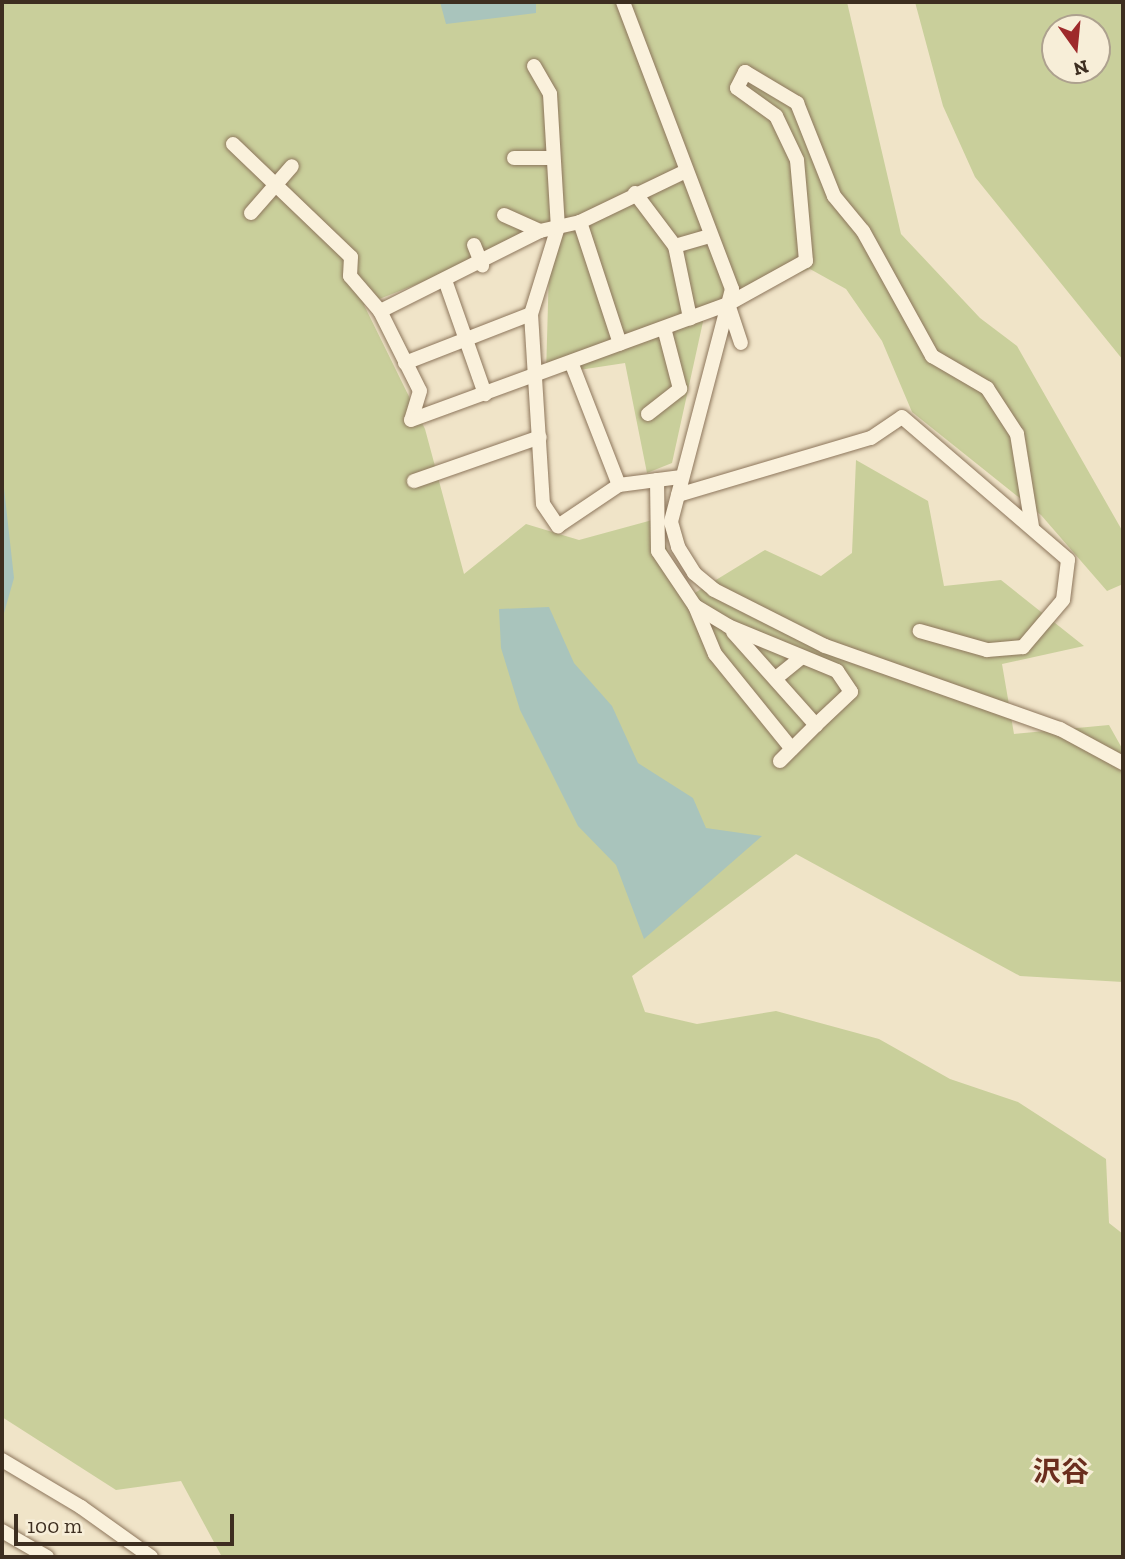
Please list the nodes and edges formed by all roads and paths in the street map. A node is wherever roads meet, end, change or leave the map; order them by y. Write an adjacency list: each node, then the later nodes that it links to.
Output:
1 (623, 2): 7 (street)
2 (534, 66): 5 (street)
3 (233, 144): 8 (street)
4 (514, 158): 5 (street)
5 (552, 158): 13 (street)
6 (292, 166): 8 (street)
7 (687, 171): 9 (street); 15 (street)
8 (276, 183): 10 (street); 21 (street)
9 (635, 193): 12 (street); 17 (street)
10 (251, 213)
11 (503, 215): 14 (street)
12 (580, 222): 13 (street); 27 (street)
13 (558, 227): 14 (street); 22 (street)
14 (540, 232): 18 (street)
15 (710, 236): 17 (street); 20 (street)
16 (474, 245): 18 (street)
17 (675, 246): 23 (street)
18 (482, 265): 19 (street)
19 (446, 283): 21 (street); 25 (street)
20 (728, 304): 23 (street); 26 (street); 34 (street); 39 (street)
21 (380, 311): 29 (street)
22 (531, 314): 25 (street); 30 (street)
23 (690, 318): 24 (street)
24 (664, 328): 27 (street); 32 (street)
25 (466, 340): 29 (street); 31 (street)
26 (741, 343)
27 (620, 344): 28 (street)
28 (571, 362): 30 (street); 37 (street)
29 (405, 363): 31 (street)
30 (537, 375): 31 (street); 33 (street)
31 (485, 394)
32 (648, 414)
33 (540, 437): 36 (street); 37 (street)
34 (681, 477): 35 (street); 38 (street)
35 (657, 480): 37 (street); 40 (street)
36 (414, 481)
37 (619, 485)
38 (678, 495): 39 (street); 48 (street)
39 (1032, 527): 42 (street)
40 (695, 606): 41 (street); 46 (street)
41 (728, 626): 43 (street); 44 (street)
42 (920, 631)
43 (801, 658): 44 (street); 45 (street)
44 (776, 678): 45 (street)
45 (816, 725): 46 (street)
46 (792, 749): 47 (street)
47 (780, 761)
48 (1123, 763)
49 (2, 1460): 53 (street)
50 (2, 1531): 51 (street)
51 (28, 1553): 52 (street)
52 (47, 1557)
53 (151, 1557)

